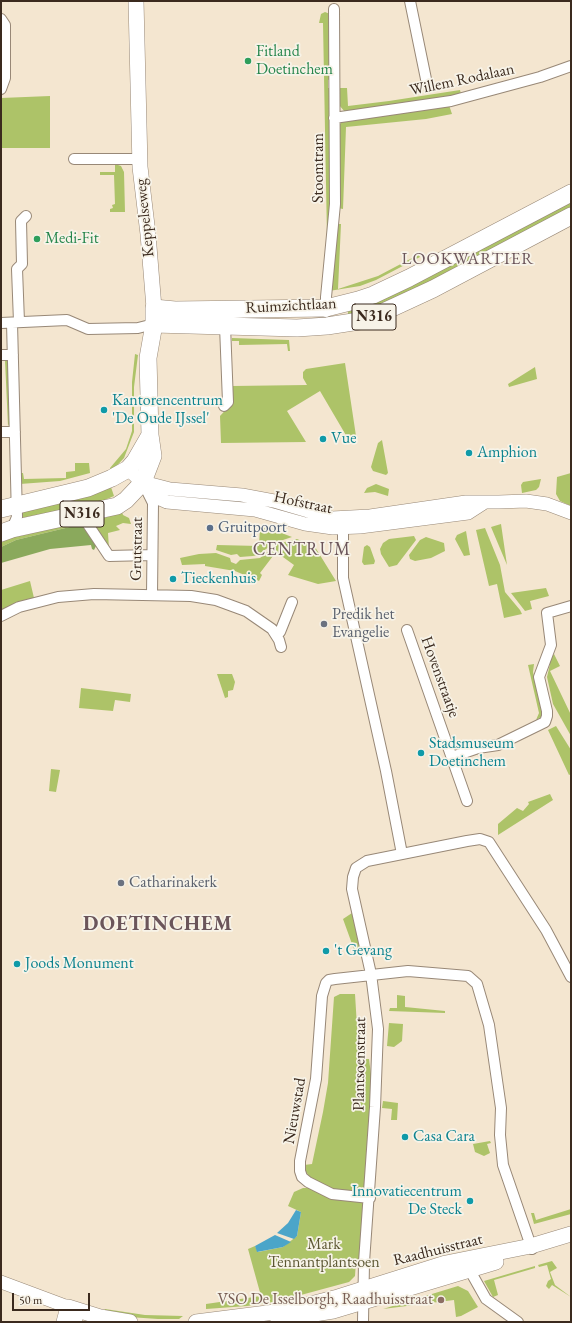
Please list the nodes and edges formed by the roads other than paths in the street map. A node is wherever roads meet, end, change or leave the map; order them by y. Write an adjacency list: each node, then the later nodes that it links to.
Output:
1 (136, 1): 10 (main road, Keppelseweg)
2 (410, 1): 6 (street)
3 (334, 9): 8 (street, Stoomtram)
4 (1, 19): 7 (street)
5 (571, 66): 8 (street, Willem Rodalaan)
6 (426, 79)
7 (1, 89)
8 (334, 118): 14 (street, Stoomtram)
9 (74, 159): 10 (street)
10 (140, 159): 15 (main road, Keppelseweg)
11 (571, 193): 14 (main road, Ruimzichtlaan / N316)
12 (26, 216): 17 (street)
13 (571, 216): 19 (main road, Ruimzichtlaan / N316)
14 (326, 308): 15 (main road, Ruimzichtlaan / N316); 19 (street, Stoomtram)
15 (154, 316): 17 (street); 18 (main road, Ruimzichtlaan / N316); 25 (main road, Keppelseweg / N316)
16 (1, 323): 17 (street)
17 (15, 323): 21 (street)
18 (225, 326): 19 (main road, Ruimzichtlaan / N316); 22 (street)
19 (327, 326)
20 (1, 355): 21 (street)
21 (13, 355): 24 (street)
22 (224, 406)
23 (1, 432): 24 (street)
24 (15, 432): 29 (street)
25 (150, 435): 26 (main road, N316); 27 (main road, Keppelseweg / N316)
26 (128, 469): 27 (street, Hofstraat); 29 (main road, N316)
27 (143, 482): 28 (street, Hofstraat); 31 (main road, N316); 32 (street, Hofstraat)
28 (155, 500): 32 (street, Hofstraat); 34 (street, Grutstraat)
29 (9, 507): 33 (street)
30 (571, 513): 32 (street, Hofstraat)
31 (81, 514): 33 (main road, N316); 34 (street)
32 (343, 523): 44 (street)
33 (7, 531)
34 (151, 555): 35 (street, Grutstraat)
35 (152, 595): 38 (street); 40 (street)
36 (292, 602): 40 (street)
37 (571, 606): 42 (street)
38 (1, 616)
39 (407, 630): 42 (street, Hovenstraatje)
40 (276, 634): 41 (street)
41 (281, 647)
42 (452, 757): 43 (street, Hovenstraatje)
43 (468, 801)
44 (402, 854): 45 (street, Plantsoenstraat); 46 (street, Plantsoenstraat)
45 (371, 974): 47 (street, Plantsoenstraat); 47 (street, Nieuwstad); 50 (street)
46 (571, 977)
47 (370, 1198): 53 (street, Plantsoenstraat)
48 (571, 1234): 50 (main road, Raadhuisstraat)
49 (571, 1238): 50 (main road, Raadhuisstraat)
50 (531, 1248): 51 (main road, Raadhuisstraat)
51 (471, 1268): 53 (main road, Raadhuisstraat); 59 (street)
52 (1, 1282): 54 (street)
53 (364, 1291): 56 (main road, Raadhuisstraat); 57 (main road, Raadhuisstraat); 58 (street, Plantsoenstraat)
54 (70, 1315): 55 (main road)
55 (130, 1322)
56 (196, 1322)
57 (267, 1322)
58 (363, 1322)
59 (518, 1322)

